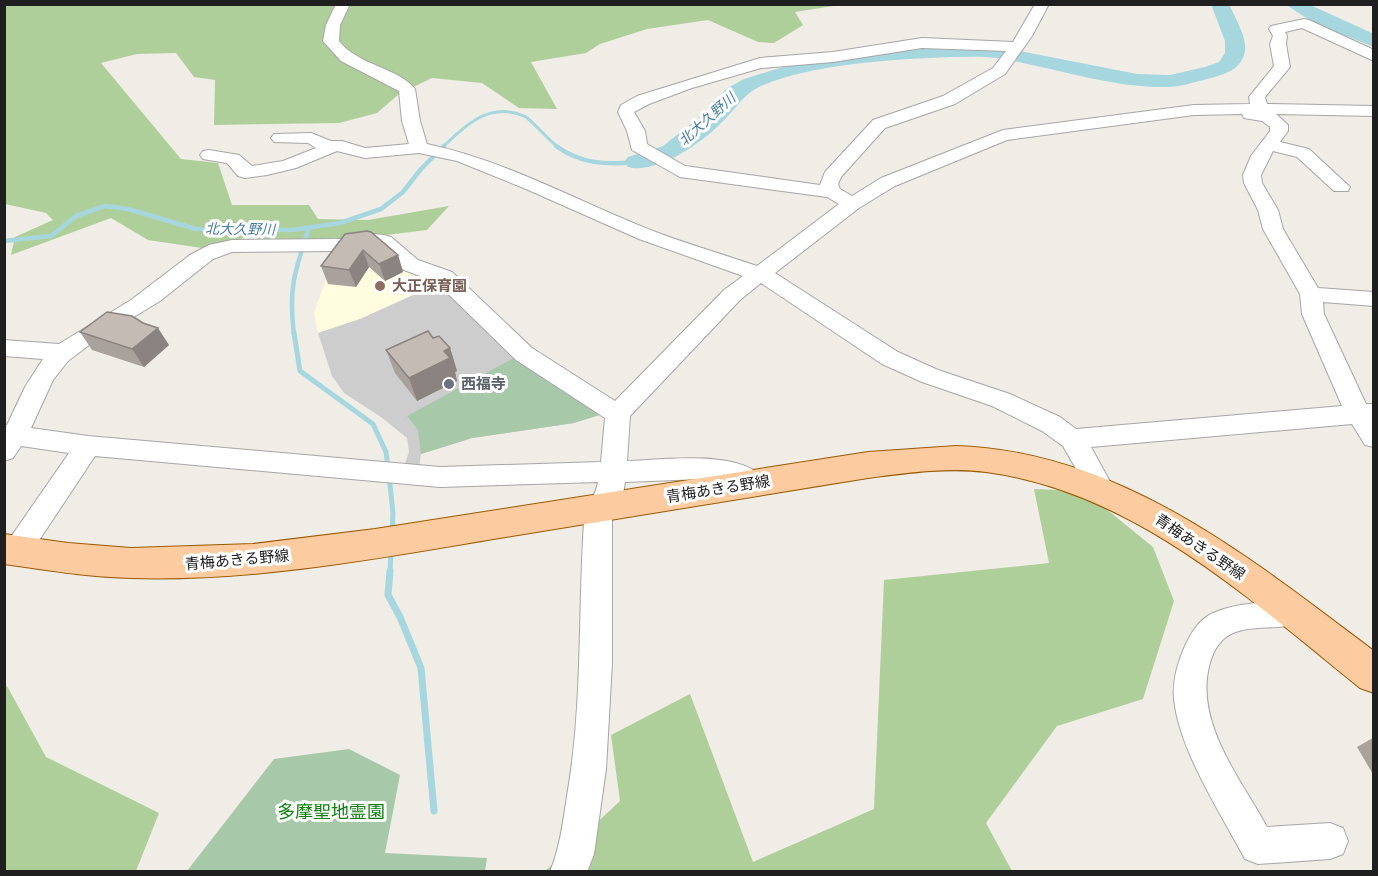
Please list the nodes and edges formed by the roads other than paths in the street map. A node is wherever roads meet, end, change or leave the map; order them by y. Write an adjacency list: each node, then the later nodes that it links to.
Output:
1 (343, 4): 11 (street)
2 (1042, 4): 3 (street)
3 (1012, 53): 14 (street); 14 (street)
4 (1374, 56): 6 (street)
5 (1227, 109): 6 (street); 9 (street); 15 (street)
6 (1260, 109): 7 (street)
7 (1374, 111)
8 (280, 138): 10 (street)
9 (1268, 145): 13 (street); 17 (street)
10 (330, 148): 11 (street); 12 (street)
11 (433, 151): 16 (street)
12 (209, 154)
13 (1341, 187)
14 (832, 192): 15 (street)
15 (852, 204): 16 (street)
16 (757, 273): 22 (street); 24 (street)
17 (1311, 294): 18 (street); 21 (street)
18 (1374, 299)
19 (4, 348): 20 (street)
20 (64, 352): 22 (street); 25 (street)
21 (1366, 413): 23 (street); 24 (street)
22 (617, 414): 27 (street)
23 (1374, 438)
24 (1072, 439): 29 (street)
25 (8, 440): 26 (street)
26 (88, 446): 27 (street); 31 (street)
27 (613, 471): 28 (street); 30 (street)
28 (753, 483): 29 (main road, 青梅あきる野線); 30 (main road, 青梅あきる野線)
29 (1101, 489): 32 (main road, 青梅あきる野線)
30 (604, 507): 31 (main road, 青梅あきる野線); 35 (street)
31 (10, 550)
32 (1292, 613): 33 (main road, 青梅あきる野線); 34 (street)
33 (1374, 675)
34 (1330, 841)
35 (568, 872)

